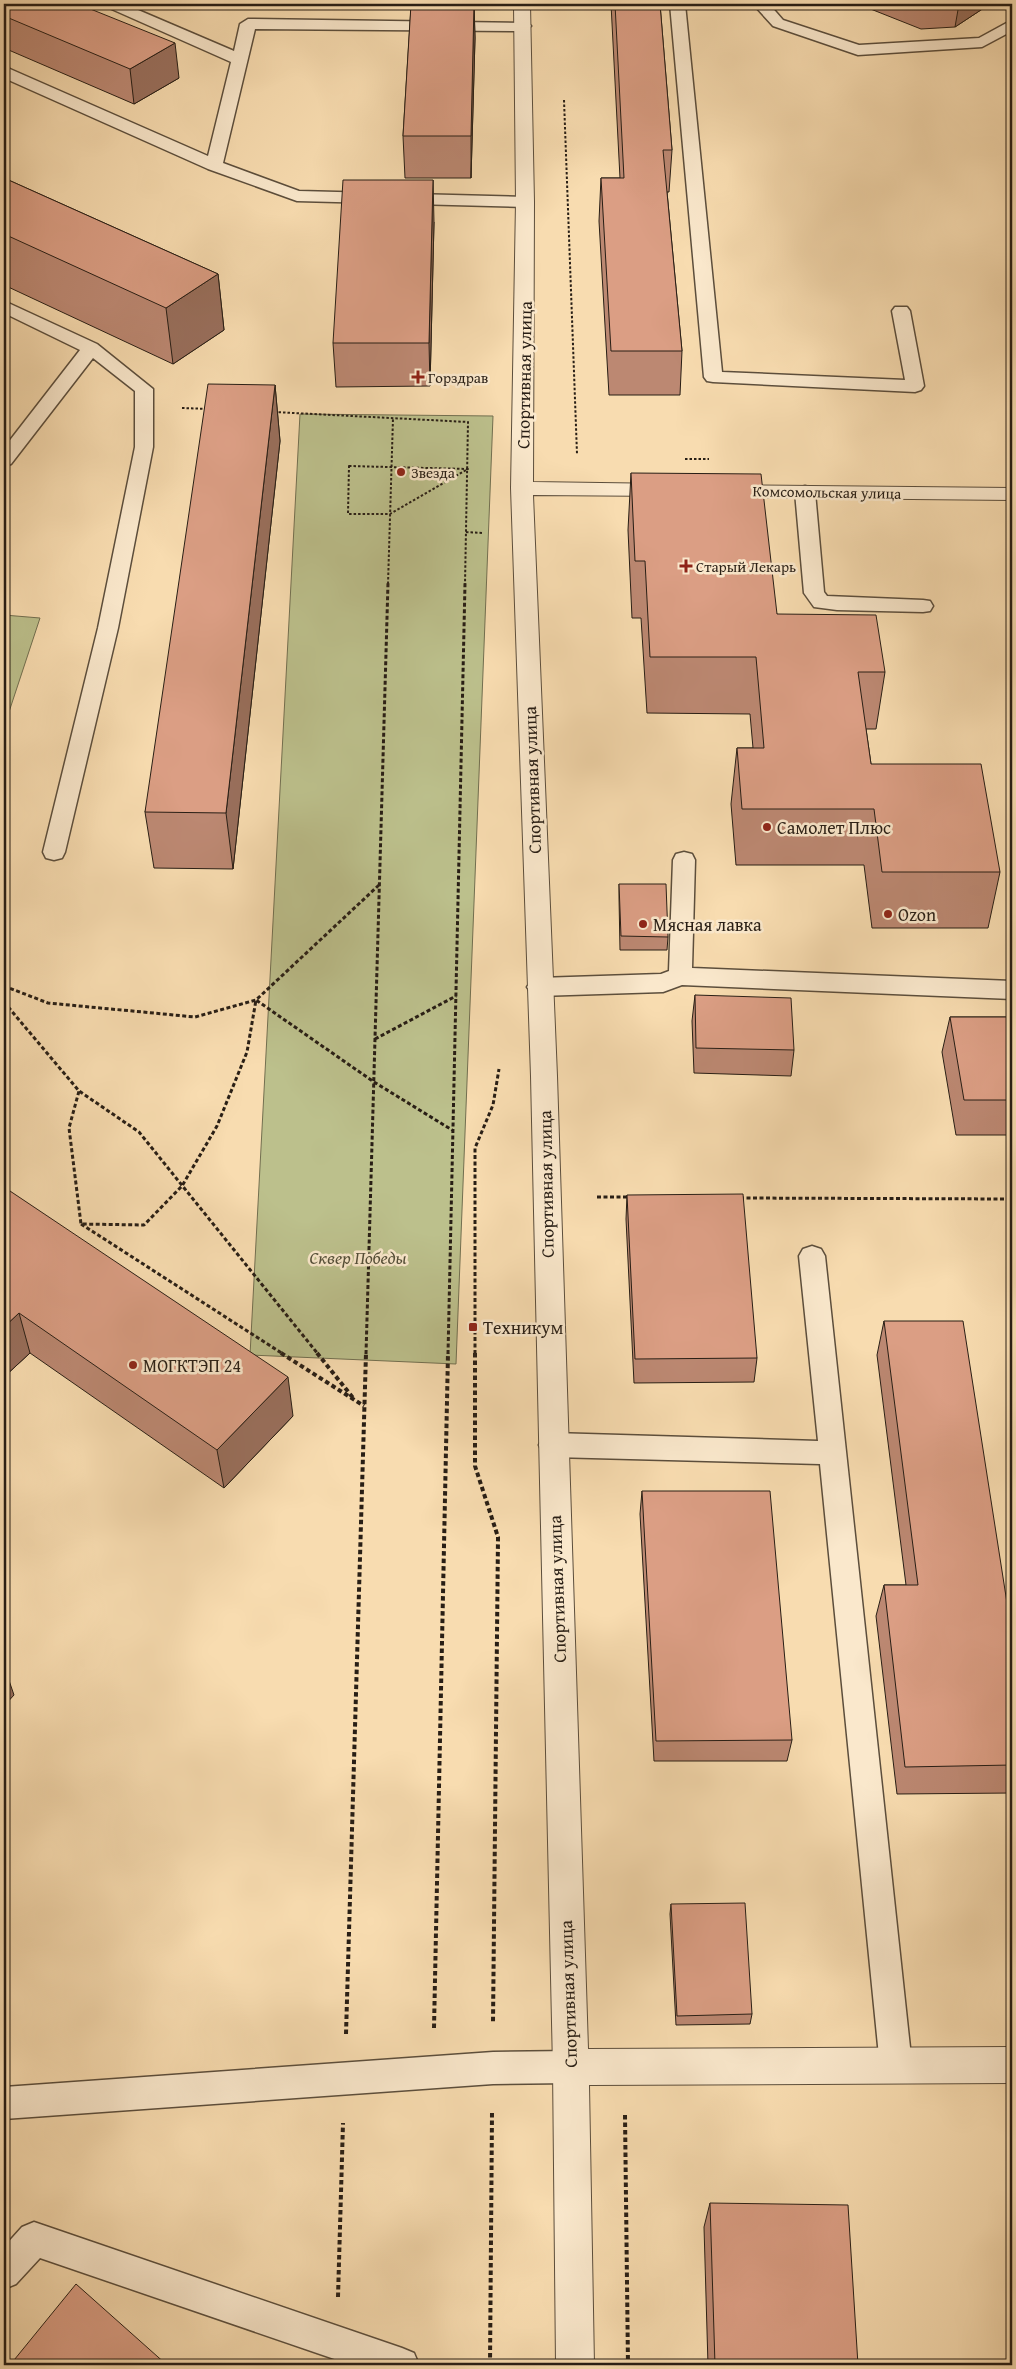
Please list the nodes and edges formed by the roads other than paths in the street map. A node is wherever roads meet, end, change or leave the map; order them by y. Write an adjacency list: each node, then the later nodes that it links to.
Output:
1 (112, 4): 6 (lane)
2 (677, 4): 11 (lane)
3 (760, 4): 5 (lane)
4 (522, 15): 6 (lane); 9 (street, Спортивная улица)
5 (1012, 26)
6 (238, 59): 8 (lane)
7 (4, 72): 8 (lane)
8 (214, 165): 9 (lane)
9 (525, 202): 14 (street, Спортивная улица)
10 (4, 306): 12 (lane)
11 (901, 311)
12 (91, 348): 13 (lane); 18 (lane)
13 (4, 460)
14 (522, 488): 15 (street, Комсомольская улица); 21 (street, Спортивная улица)
15 (804, 492): 16 (street, Комсомольская улица); 17 (lane)
16 (1012, 494)
17 (923, 606)
18 (54, 852)
19 (684, 860): 20 (lane)
20 (680, 976): 21 (lane); 22 (lane)
21 (540, 987): 24 (street, Спортивная улица)
22 (1012, 990)
23 (812, 1256): 25 (lane)
24 (553, 1445): 25 (lane); 28 (street, Спортивная улица)
25 (832, 1452): 27 (lane)
26 (1012, 2065): 27 (street)
27 (896, 2066): 28 (street)
28 (570, 2067): 29 (lane); 32 (street, Спортивная улица)
29 (4, 2103)
30 (4, 2272): 31 (lane)
31 (402, 2365)
32 (575, 2365)

